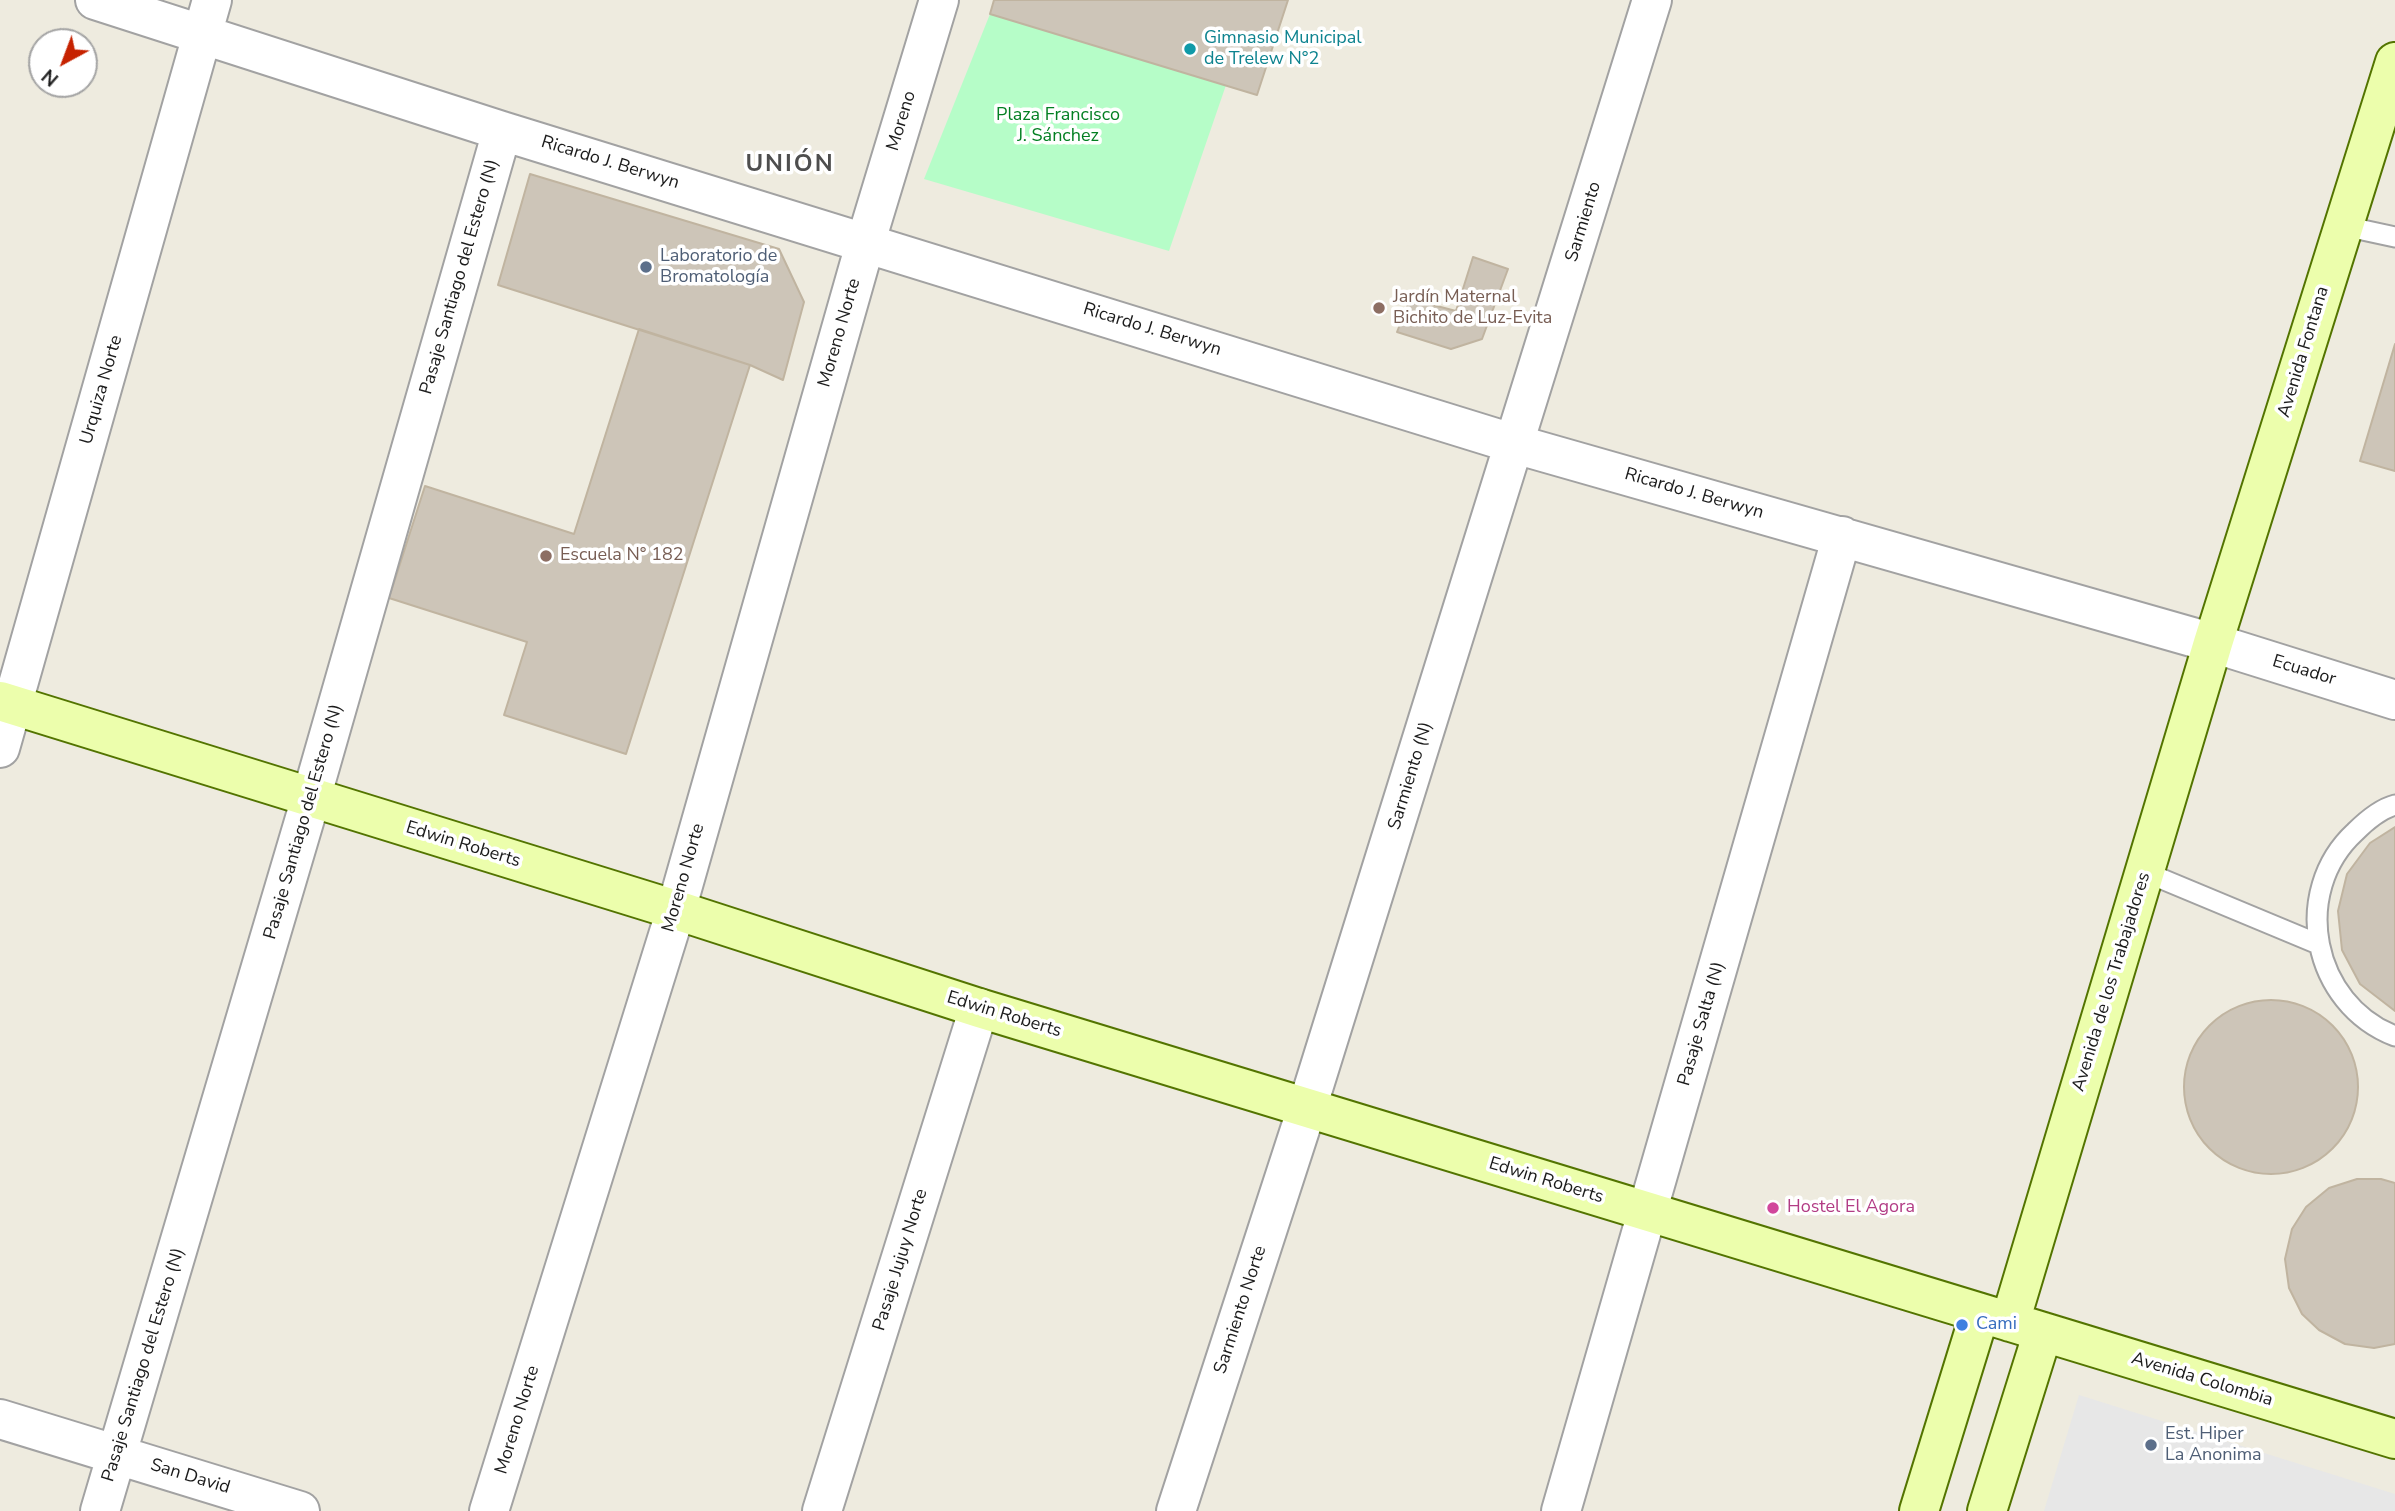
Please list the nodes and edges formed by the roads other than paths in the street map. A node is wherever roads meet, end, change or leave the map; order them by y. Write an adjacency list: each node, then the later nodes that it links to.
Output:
1 (95, 0): 4 (street, Ricardo J. Berwyn)
2 (939, 0): 9 (street, Moreno)
3 (1652, 0): 10 (street, Sarmiento)
4 (207, 16): 6 (street, Ricardo J. Berwyn); 14 (street, Urquiza Norte)
5 (2395, 62): 7 (street, Avenida Fontana)
6 (502, 131): 9 (street, Ricardo J. Berwyn); 16 (street, Pasaje Santiago del Estero (N))
7 (2344, 226): 8 (lane); 12 (street, Avenida Fontana)
8 (2395, 237)
9 (866, 241): 10 (street, Ricardo J. Berwyn); 19 (street, Moreno Norte)
10 (1516, 444): 11 (street, Ricardo J. Berwyn); 23 (street, Sarmiento (N))
11 (1842, 536): 12 (street, Ricardo J. Berwyn); 24 (street, Pasaje Salta (N))
12 (2213, 643): 13 (street, Ecuador); 18 (street, Avenida de los Trabajadores)
13 (2395, 700)
14 (7, 703): 15 (street, Urquiza Norte); 16 (street, Edwin Roberts)
15 (0, 748)
16 (311, 798): 19 (street, Edwin Roberts); 28 (street, Pasaje Santiago del Estero (N))
17 (2395, 805): 20 (lane)
18 (2145, 872): 20 (lane); 25 (street, Avenida de los Trabajadores)
19 (676, 910): 21 (street, Edwin Roberts); 31 (street, Moreno Norte)
20 (2318, 944): 22 (lane)
21 (979, 1008): 23 (street, Edwin Roberts); 32 (street, Pasaje Jujuy Norte)
22 (2395, 1036)
23 (1307, 1108): 24 (street, Edwin Roberts); 33 (street, Sarmiento Norte)
24 (1648, 1212): 25 (street, Edwin Roberts); 34 (street, Pasaje Salta (N))
25 (2011, 1322): 27 (street, Avenida Colombia); 35 (street, Avenida de los Trabajadores); 36 (street, Avenida de los Trabajadores)
26 (0, 1419): 28 (street, San David)
27 (2395, 1438)
28 (118, 1454): 29 (street, Pasaje Santiago del Estero (N)); 30 (street, San David)
29 (100, 1511)
30 (300, 1511)
31 (489, 1511)
32 (822, 1511)
33 (1176, 1511)
34 (1561, 1511)
35 (1919, 1511)
36 (1987, 1511)

